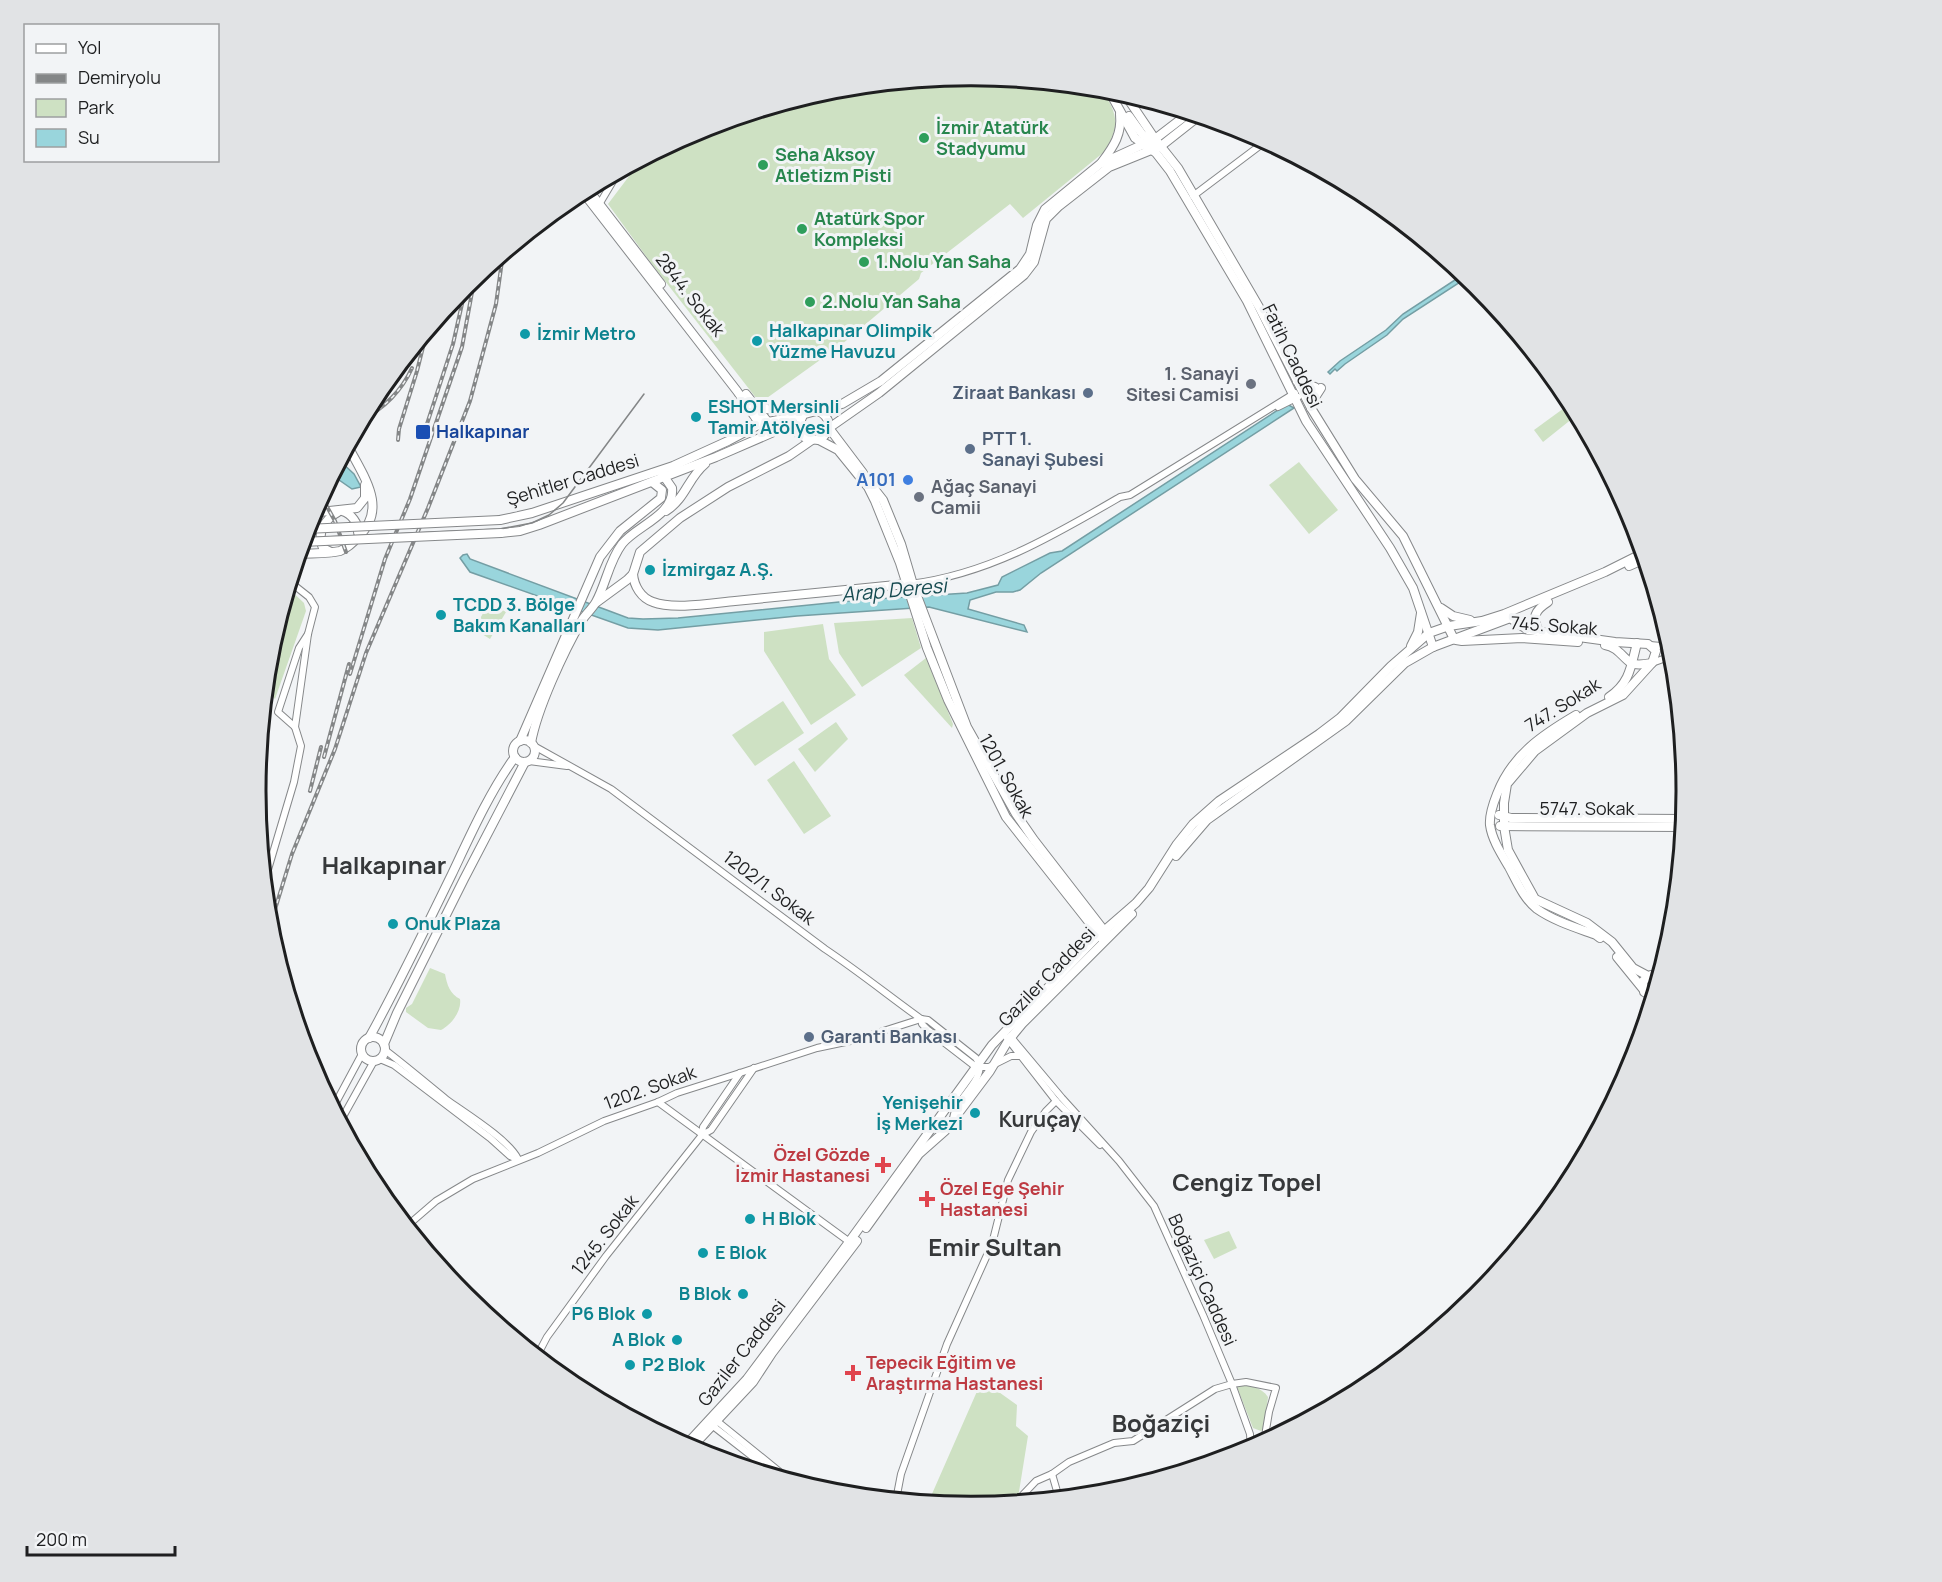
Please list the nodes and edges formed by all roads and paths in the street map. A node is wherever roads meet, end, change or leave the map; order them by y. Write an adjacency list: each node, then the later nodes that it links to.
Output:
1 (1114, 100): 8 (main road)
2 (1117, 101): 6 (main road)
3 (1130, 104): 6 (main road)
4 (1183, 118): 6 (main road)
5 (1191, 121): 6 (main road)
6 (1152, 144): 8 (main road, Şehitler Caddesi); 11 (main road); 16 (main road, Fatih Caddesi); 22 (main road)
7 (1258, 147): 11 (street)
8 (1100, 164): 19 (main road, Şehitler Caddesi)
9 (611, 184): 13 (street)
10 (594, 195): 13 (main road, 2844. Sokak)
11 (1193, 196): 14 (main road)
12 (588, 199): 17 (main road, 2844. Sokak)
13 (600, 202): 17 (main road, 2844. Sokak)
14 (1297, 381): 15 (main road); 18 (main road)
15 (1302, 393): 16 (street); 18 (main road)
16 (1293, 396): 48 (street); 54 (main road, Fatih Caddesi)
17 (751, 405): 20 (main road); 21 (main road, 2844. Sokak); 24 (main road)
18 (1311, 408): 53 (main road)
19 (818, 411): 20 (main road, Şehitler Caddesi); 22 (main road)
20 (803, 415): 21 (main road, Şehitler Caddesi); 25 (main road)
21 (765, 422): 23 (main road); 24 (main road, Şehitler Caddesi)
22 (829, 428): 26 (main road); 48 (main road)
23 (776, 431): 25 (main road); 28 (main road, Şehitler Caddesi)
24 (742, 434): 30 (main road, Şehitler Caddesi)
25 (803, 436): 26 (main road)
26 (816, 440): 43 (main road); 48 (main road)
27 (352, 454): 31 (main road)
28 (716, 457): 29 (main road, Şehitler Caddesi); 34 (main road)
29 (666, 477): 30 (main road); 34 (main road)
30 (651, 478): 35 (main road, Şehitler Caddesi, bridge); 37 (main road, Şehitler Caddesi, bridge); 38 (main road)
31 (364, 479): 32 (main road); 36 (main road)
32 (340, 512): 33 (main road); 36 (main road); 40 (main road)
33 (323, 513)
34 (655, 517): 39 (main road)
35 (316, 529)
36 (354, 541): 40 (main road)
37 (311, 542)
38 (610, 543): 39 (main road); 55 (main road)
39 (622, 543): 43 (main road); 50 (main road)
40 (332, 552): 41 (main road)
41 (307, 553)
42 (1636, 556): 56 (main road)
43 (638, 559): 45 (main road)
44 (1638, 562): 51 (main road)
45 (633, 574): 48 (main road); 50 (main road)
46 (297, 584): 49 (street)
47 (296, 586): 49 (street)
48 (910, 586): 52 (main road)
49 (299, 588): 61 (street)
50 (596, 602): 55 (main road)
51 (1548, 602): 56 (main road); 59 (main road)
52 (918, 606): 79 (main road, 1201. Sokak); 84 (main road, 1201. Sokak)
53 (1438, 606): 57 (main road); 58 (main road)
54 (1420, 607): 60 (main road, Fatih Caddesi); 67 (main road)
55 (579, 616): 72 (main road); 73 (main road)
56 (1507, 616): 57 (main road); 59 (main road, 745. Sokak); 62 (main road, Gaziler Caddesi)
57 (1482, 621): 58 (main road)
58 (1449, 626): 60 (main road); 62 (main road)
59 (1539, 632): 63 (main road, 745. Sokak)
60 (1429, 633): 66 (main road, Fatih Caddesi); 67 (main road, Gaziler Caddesi)
61 (308, 634): 71 (street); 71 (street)
62 (1454, 639): 66 (main road, Gaziler Caddesi); 69 (main road, 745. Sokak)
63 (1637, 643): 64 (main road, 745. Sokak); 69 (main road, 747. Sokak)
64 (1650, 645): 65 (street); 70 (main road)
65 (1661, 646)
66 (1433, 647): 86 (main road, Gaziler Caddesi)
67 (1408, 652): 86 (main road, Gaziler Caddesi)
68 (1664, 659): 70 (street)
69 (1632, 663): 70 (main road); 77 (main road, 747. Sokak)
70 (1652, 663): 78 (main road, 747. Sokak)
71 (295, 727): 85 (street)
72 (520, 741): 73 (main road); 74 (main road)
73 (532, 744): 75 (main road); 76 (street, 1202/1. Sokak)
74 (515, 757): 75 (main road); 93 (main road)
75 (527, 761): 76 (street); 94 (main road)
76 (573, 768): 91 (street, 1202/1. Sokak)
77 (1490, 814): 78 (main road, 5747. Sokak); 81 (main road, 747. Sokak)
78 (1504, 816): 80 (main road, 5747. Sokak); 82 (main road, 747. Sokak)
79 (1006, 817): 84 (main road); 86 (main road, 1201. Sokak)
80 (1675, 819)
81 (1490, 826): 82 (main road, 5747. Sokak); 90 (main road)
82 (1504, 826): 83 (main road, 5747. Sokak); 87 (main road, 747. Sokak)
83 (1675, 827)
84 (1034, 840): 86 (main road, 1201. Sokak)
85 (270, 863)
86 (1104, 936): 92 (main road, Gaziler Caddesi); 92 (main road, Gaziler Caddesi)
87 (1648, 976): 88 (main road); 89 (main road)
88 (1651, 976)
89 (1647, 991)
90 (1647, 992)
91 (921, 1019): 98 (street, 1202/1. Sokak); 100 (street, 1202. Sokak)
92 (1007, 1037): 96 (street); 98 (main road, Gaziler Caddesi); 99 (main road, Gaziler Caddesi); 112 (street, Boğaziçi Caddesi)
93 (369, 1038): 94 (main road); 95 (main road)
94 (385, 1047): 97 (main road); 105 (street)
95 (362, 1054): 97 (main road); 102 (street)
96 (1021, 1056): 99 (street); 103 (street)
97 (377, 1060): 105 (street); 106 (street)
98 (979, 1065): 99 (street); 108 (street); 114 (main road, Gaziler Caddesi)
99 (993, 1065): 108 (main road, Gaziler Caddesi)
100 (754, 1068): 101 (street, 1202. Sokak); 110 (street)
101 (740, 1072): 104 (street, 1202. Sokak); 110 (street)
102 (337, 1101)
103 (1056, 1101): 107 (street); 109 (street)
104 (658, 1102): 110 (street); 111 (street, 1202. Sokak)
105 (449, 1104): 111 (street)
106 (344, 1115)
107 (1040, 1119): 109 (street); 126 (street)
108 (952, 1121): 114 (main road, Gaziler Caddesi)
109 (1075, 1122): 112 (street)
110 (702, 1135): 114 (street); 115 (street, 1245. Sokak)
111 (518, 1159): 113 (street, 1202. Sokak)
112 (1157, 1216): 116 (street, Boğaziçi Caddesi)
113 (412, 1222)
114 (849, 1245): 117 (main road, Gaziler Caddesi); 117 (main road, Gaziler Caddesi)
115 (540, 1350)
116 (1232, 1384): 118 (street); 120 (street, Boğaziçi Caddesi); 124 (street)
117 (712, 1423): 119 (main road, Gaziler Caddesi); 121 (main road, Gaziler Caddesi); 122 (street); 123 (street)
118 (1266, 1432)
119 (693, 1439)
120 (1250, 1439)
121 (697, 1441)
122 (764, 1465)
123 (773, 1467)
124 (1052, 1474): 125 (street); 127 (street)
125 (1057, 1491)
126 (898, 1492)
127 (1023, 1494)

